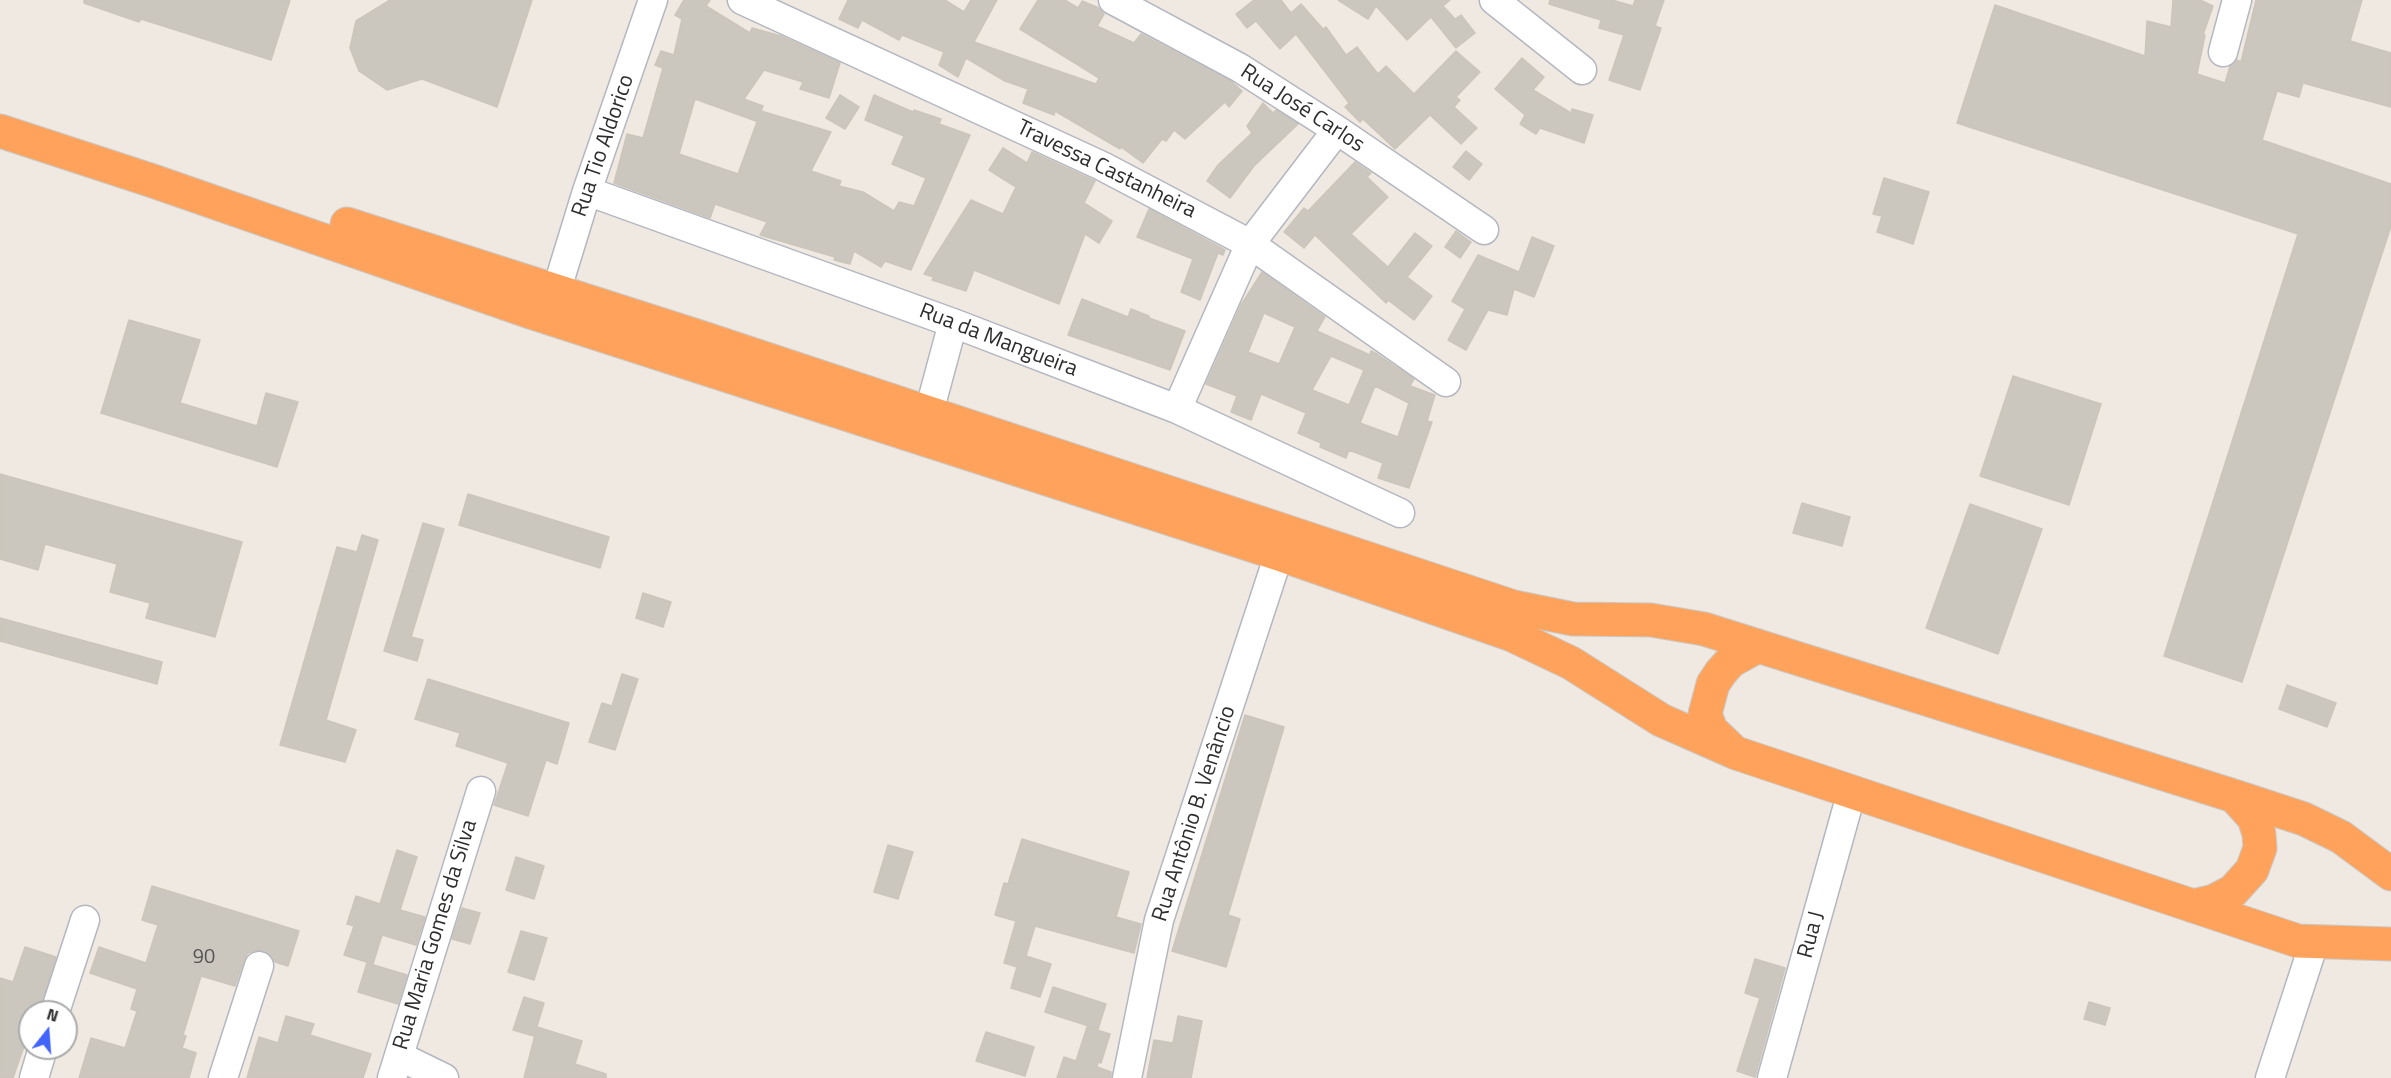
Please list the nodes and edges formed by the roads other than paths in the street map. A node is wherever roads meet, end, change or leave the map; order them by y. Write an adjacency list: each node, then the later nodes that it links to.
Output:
1 (653, 0): 11 (street, Rua Tio Aldorico)
2 (742, 0): 13 (street, Travessa Castanheira)
3 (1113, 0): 9 (street, Rua José Carlos)
4 (1494, 0): 7 (street)
5 (2236, 0): 6 (street)
6 (2223, 52)
7 (1582, 70)
8 (0, 111): 14 (highway)
9 (1337, 130): 12 (street, Rua José Carlos); 13 (street)
10 (0, 131): 20 (highway)
11 (587, 191): 14 (street, Rua Tio Aldorico); 15 (street, Rua da Mangueira)
12 (1484, 230)
13 (1250, 244): 16 (street, Travessa Castanheira); 17 (street)
14 (556, 292): 18 (highway)
15 (953, 323): 17 (street, Rua da Mangueira); 18 (street)
16 (1446, 382)
17 (1177, 410): 19 (street, Rua da Mangueira)
18 (929, 412): 21 (highway)
19 (1400, 513)
20 (1279, 554): 22 (highway); 38 (street, Rua Antônio B. Venâncio)
21 (1758, 646): 22 (highway); 25 (highway)
22 (1736, 753): 24 (highway)
23 (481, 791): 34 (street, Rua Maria Gomes da Silva)
24 (1852, 791): 27 (highway); 39 (street, Rua J)
25 (2234, 796): 26 (highway); 27 (highway)
26 (2391, 874)
27 (2193, 906): 29 (highway)
28 (85, 920): 32 (street)
29 (2314, 943): 30 (highway); 40 (street)
30 (2391, 944)
31 (259, 966): 36 (street)
32 (59, 1000)
33 (39, 1060): 35 (street)
34 (395, 1067): 37 (street)
35 (34, 1078)
36 (223, 1078)
37 (444, 1078)
38 (1126, 1078)
39 (1772, 1078)
40 (2270, 1078)

